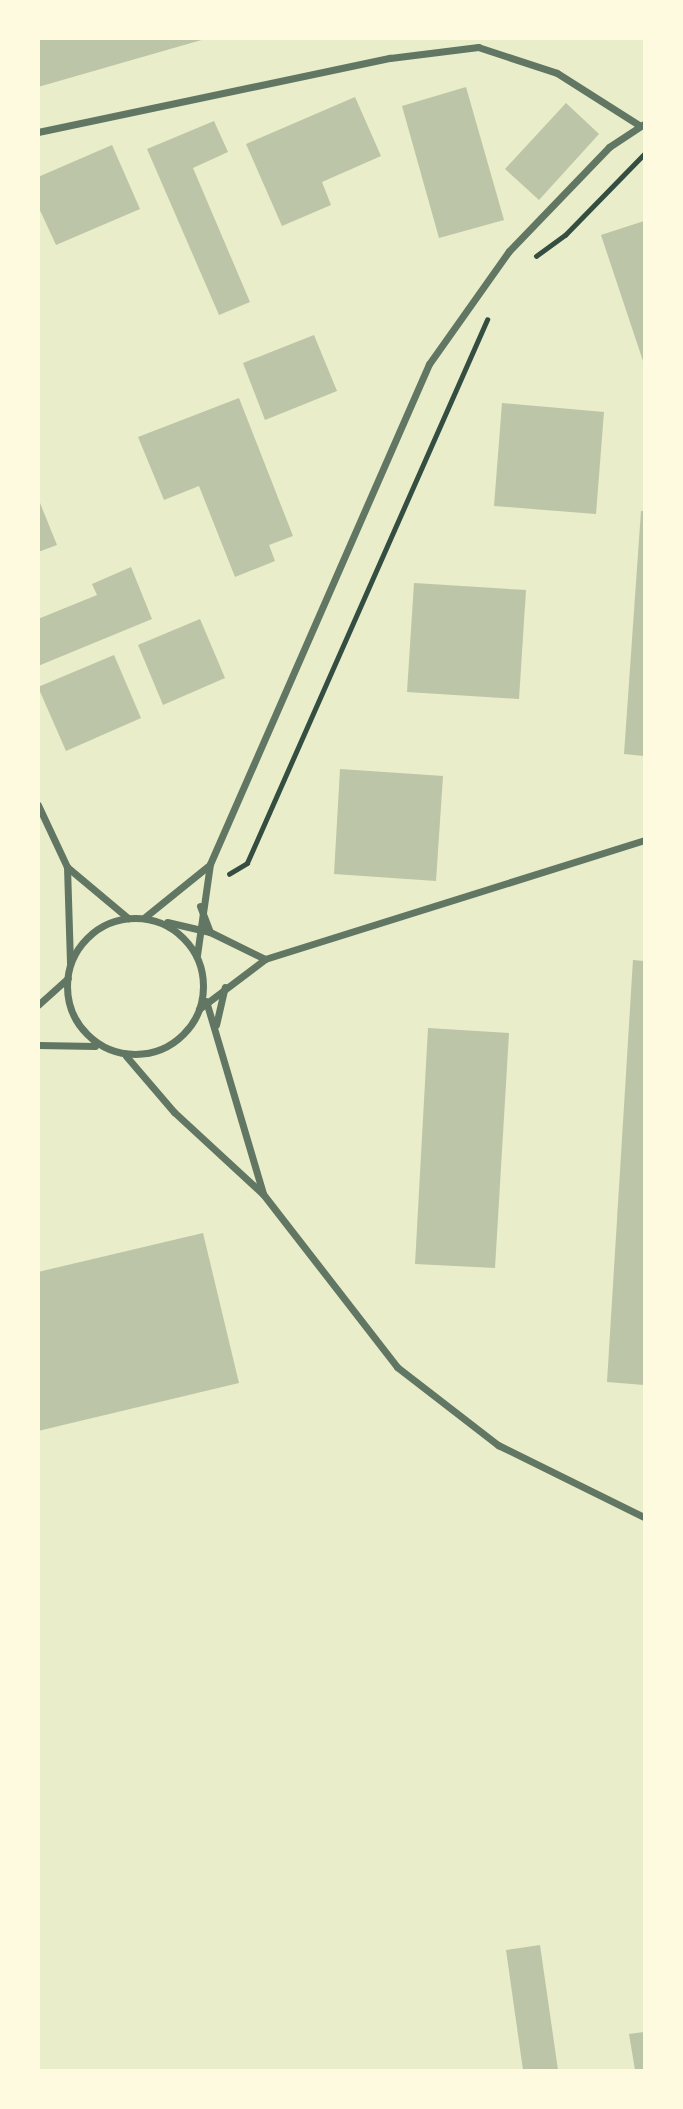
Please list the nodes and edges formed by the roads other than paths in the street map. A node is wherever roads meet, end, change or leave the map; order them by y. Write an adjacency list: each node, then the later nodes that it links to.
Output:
1 (642, 125): 2 (street); 5 (street)
2 (38, 132)
3 (38, 804): 6 (street)
4 (645, 840): 14 (street)
5 (210, 864): 7 (street); 8 (street)
6 (67, 867): 9 (street); 15 (street)
7 (200, 905): 11 (street); 12 (street)
8 (145, 917): 9 (street); 10 (street)
9 (128, 918): 15 (street)
10 (162, 922): 11 (street); 13 (street)
11 (197, 927): 12 (street); 13 (street)
12 (210, 932): 14 (street)
13 (197, 955): 18 (street)
14 (265, 959): 17 (street)
15 (70, 969): 16 (street)
16 (68, 978): 20 (street); 24 (street)
17 (225, 986): 19 (street); 22 (street)
18 (200, 987): 19 (street); 21 (street)
19 (206, 1002): 21 (street); 22 (street)
20 (38, 1005)
21 (199, 1009): 25 (street)
22 (216, 1025): 26 (street)
23 (38, 1045): 24 (street)
24 (95, 1046): 25 (street)
25 (126, 1056): 26 (street)
26 (263, 1194): 27 (street)
27 (645, 1517)

